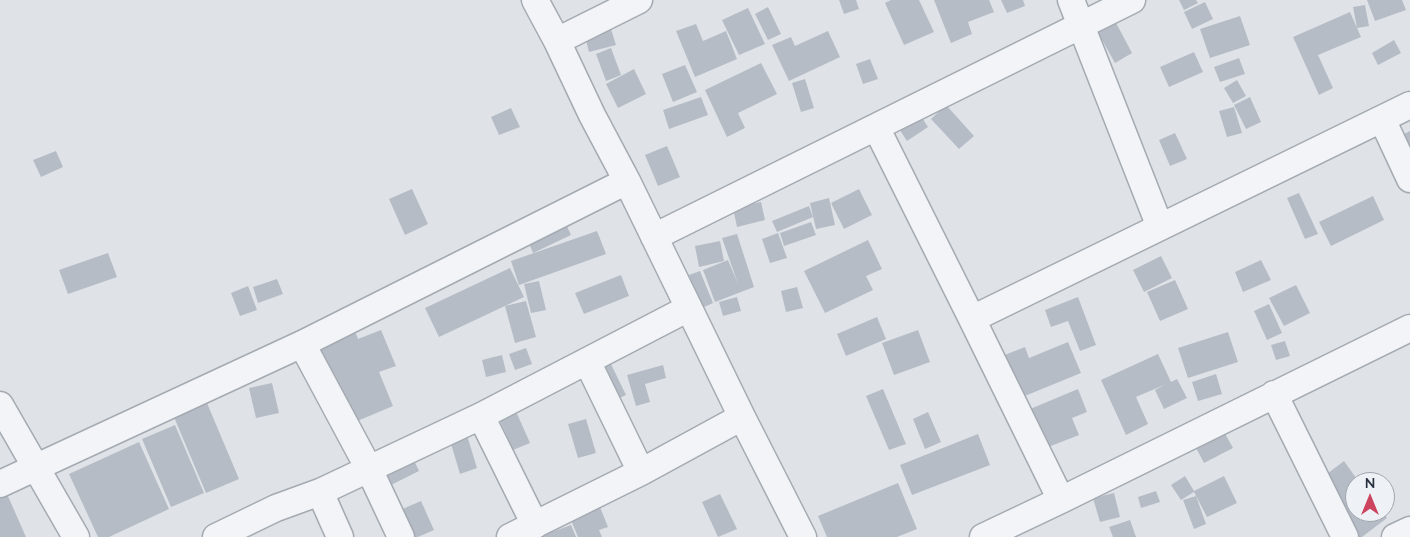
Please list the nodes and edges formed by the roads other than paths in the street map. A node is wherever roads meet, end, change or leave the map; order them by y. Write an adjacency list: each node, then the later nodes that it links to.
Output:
1 (535, 0): 6 (street)
2 (639, 0): 6 (street)
3 (1071, 0): 5 (street)
4 (1132, 0): 5 (street)
5 (1081, 26): 9 (street); 12 (street)
6 (557, 41): 11 (street)
7 (1410, 105): 8 (street)
8 (1382, 119): 10 (street); 12 (street)
9 (876, 127): 13 (street); 15 (street)
10 (1410, 179)
11 (627, 181): 13 (street); 17 (street)
12 (1160, 227): 15 (street)
13 (654, 236): 14 (street)
14 (689, 308): 18 (street); 22 (street)
15 (972, 319): 28 (street)
16 (1410, 328): 19 (street)
17 (302, 344): 23 (street); 24 (street)
18 (587, 360): 21 (street); 25 (street)
19 (1274, 394): 28 (street); 38 (street)
20 (0, 405): 23 (street)
21 (481, 416): 24 (street); 29 (street)
22 (742, 417): 25 (street); 31 (street)
23 (36, 468): 26 (street); 33 (street)
24 (369, 469): 27 (street); 36 (street)
25 (642, 472): 29 (street)
26 (0, 484)
27 (320, 492): 34 (street); 35 (street)
28 (1061, 500): 32 (street)
29 (535, 525): 37 (street)
30 (1410, 530): 39 (street)
31 (798, 535)
32 (987, 536)
33 (76, 537)
34 (216, 537)
35 (340, 537)
36 (401, 537)
37 (510, 537)
38 (1345, 537)
39 (1395, 537)

